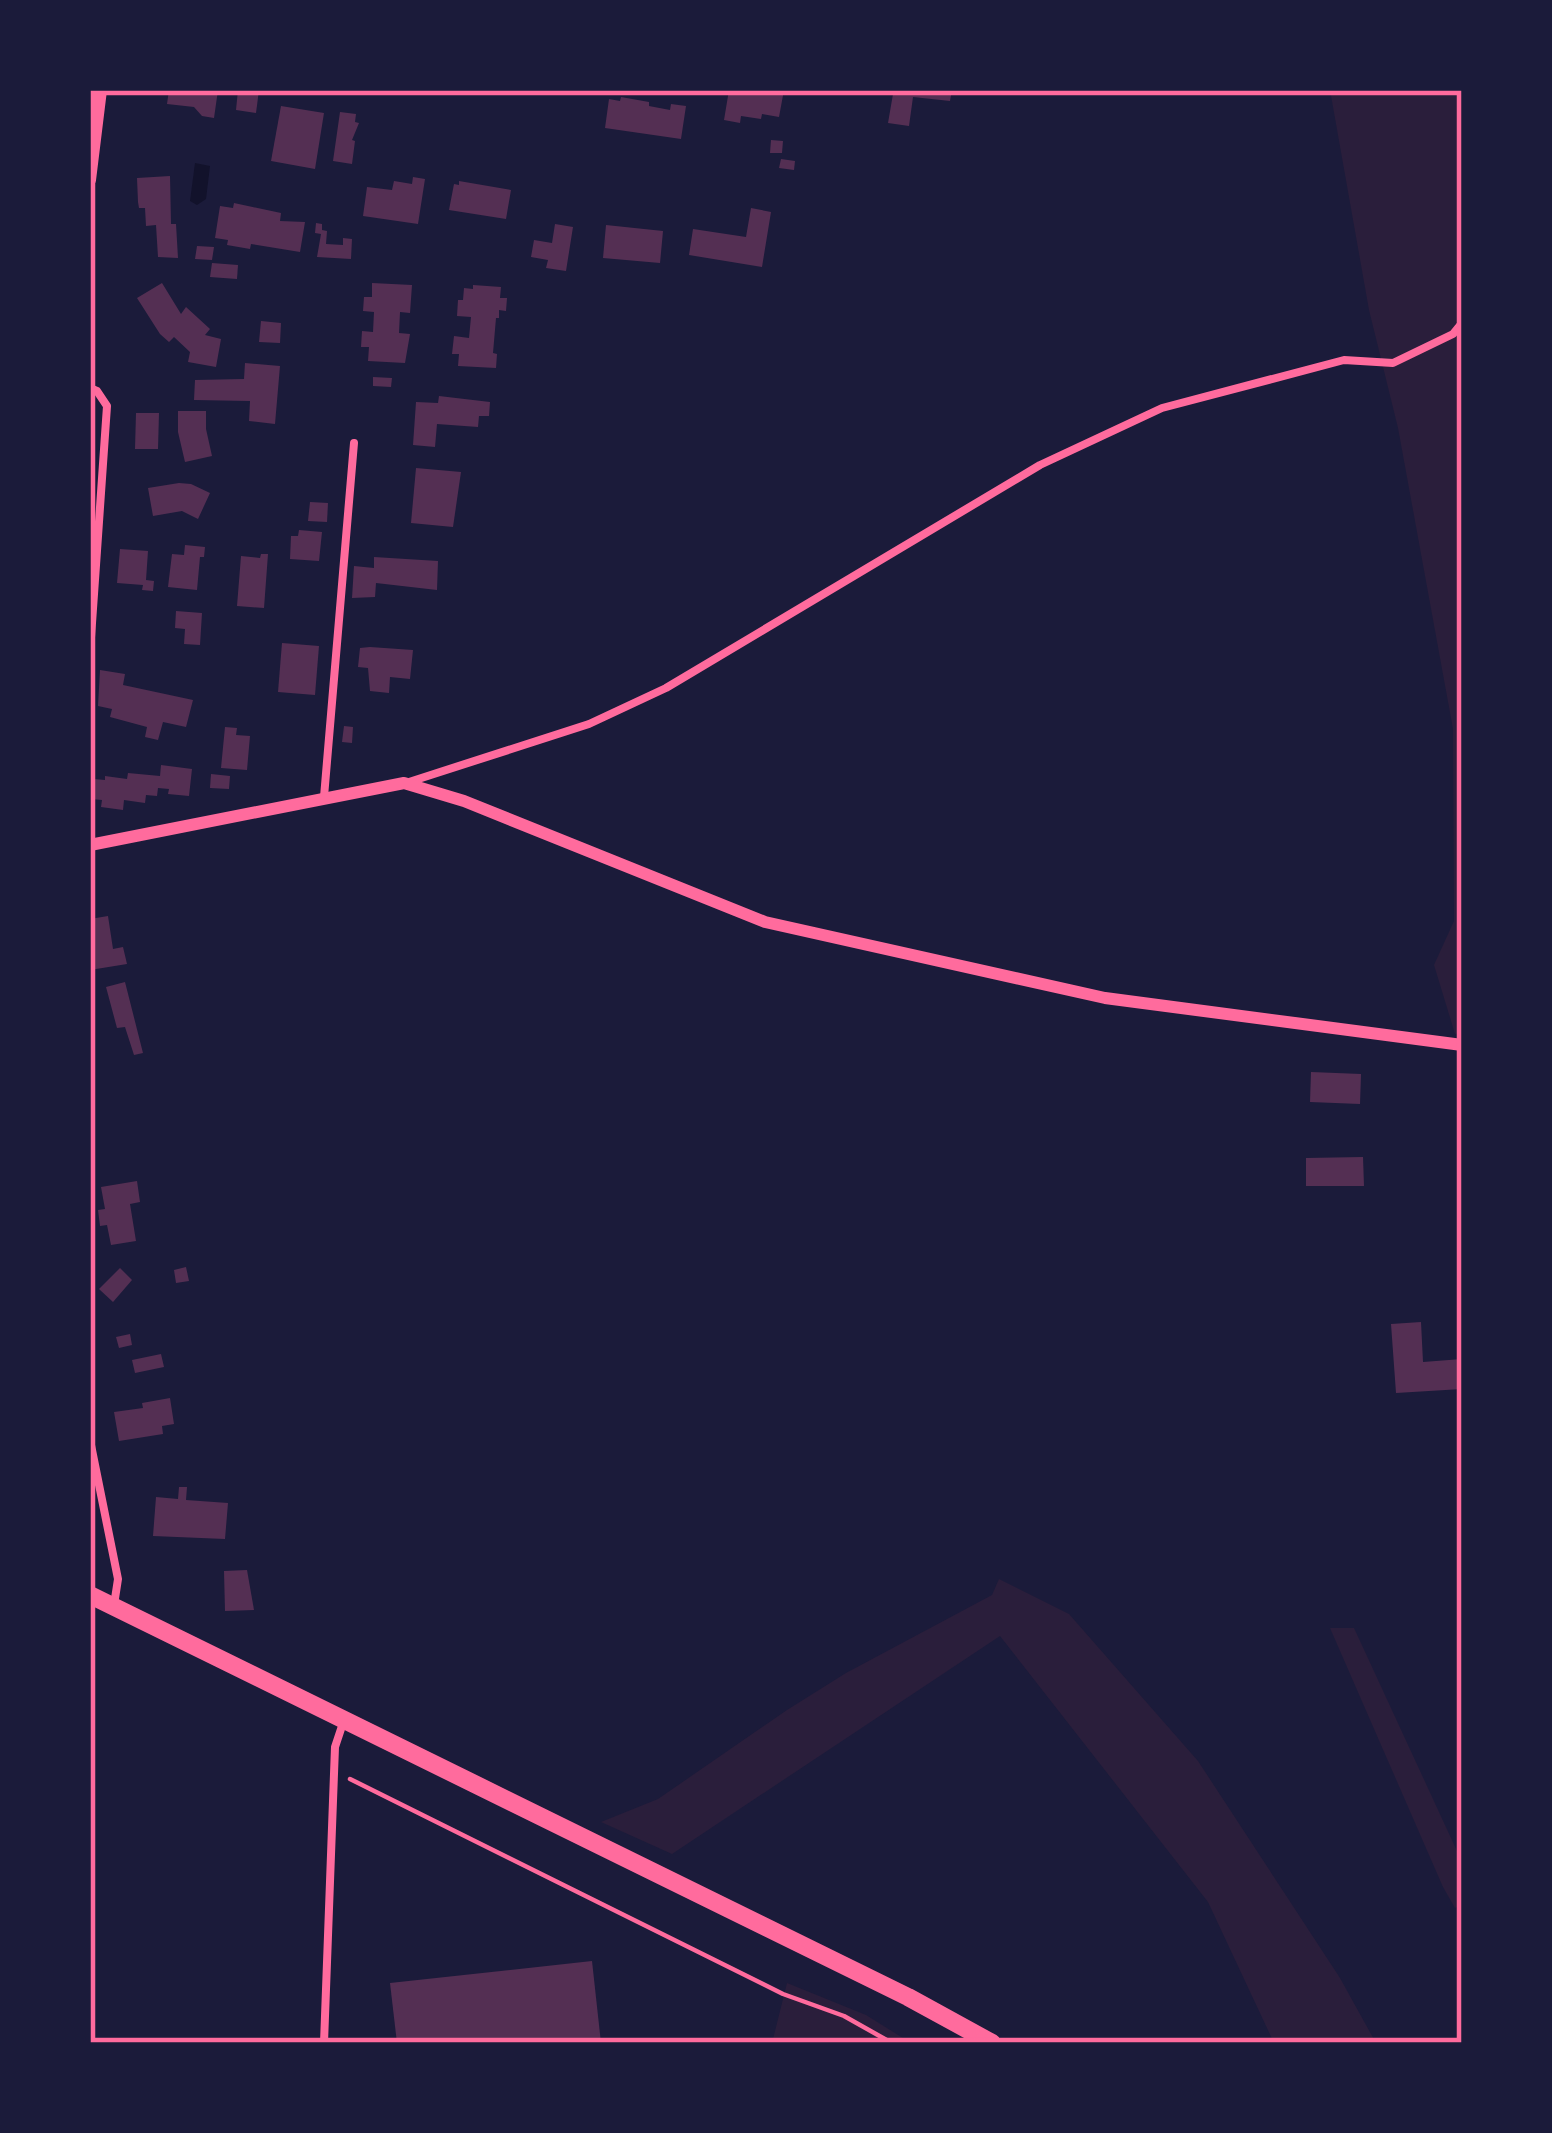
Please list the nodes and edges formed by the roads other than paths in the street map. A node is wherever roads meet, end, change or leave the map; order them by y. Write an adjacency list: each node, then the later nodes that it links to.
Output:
1 (101, 90): 2 (street)
2 (90, 180)
3 (1462, 323): 7 (lane)
4 (90, 388): 6 (lane)
5 (354, 443): 8 (lane)
6 (90, 652)
7 (404, 783): 8 (street); 10 (street)
8 (324, 799): 9 (street)
9 (90, 845)
10 (1462, 1046)
11 (90, 1441): 13 (lane)
12 (90, 1595): 13 (main road)
13 (113, 1606): 14 (main road)
14 (344, 1718): 15 (lane); 16 (main road)
15 (324, 2043)
16 (992, 2043)

